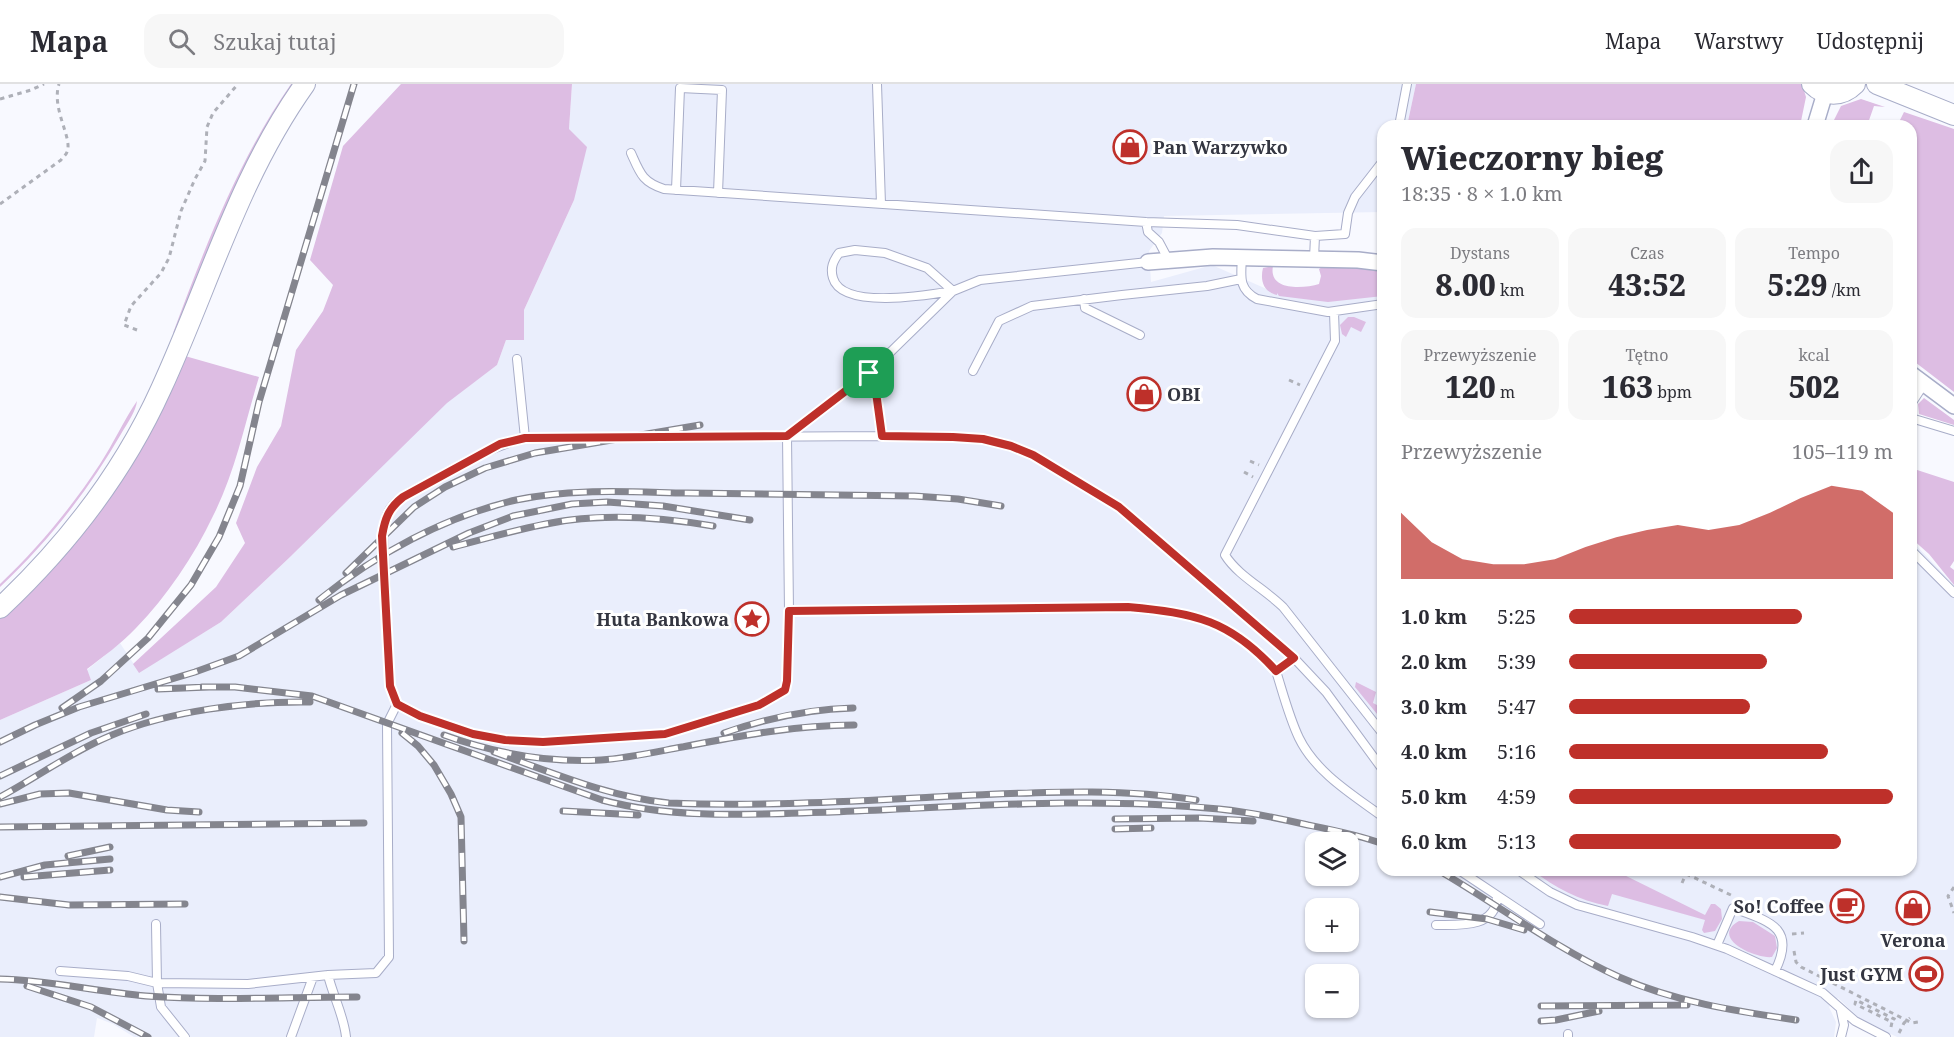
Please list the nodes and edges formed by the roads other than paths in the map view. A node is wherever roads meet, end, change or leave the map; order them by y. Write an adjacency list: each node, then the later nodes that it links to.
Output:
1 (305, 84): 42 (street)
2 (877, 84): 14 (lane)
3 (1407, 84): 8 (lane)
4 (1855, 84): 6 (street)
5 (1877, 84): 7 (street)
6 (1818, 88): 9 (street)
7 (1954, 115)
8 (1400, 120)
9 (1815, 120)
10 (631, 153): 12 (lane)
11 (1377, 169): 16 (lane)
12 (676, 190): 13 (lane); 13 (lane)
13 (717, 193): 14 (lane)
14 (880, 204): 15 (lane)
15 (1146, 222): 16 (lane); 18 (lane)
16 (1315, 236): 19 (lane)
17 (1242, 258): 18 (street); 19 (street); 22 (lane)
18 (1168, 259): 20 (street)
19 (1314, 259): 21 (street)
20 (1148, 262): 23 (lane)
21 (1377, 262)
22 (1241, 279): 24 (lane); 26 (lane)
23 (953, 291): 23 (lane); 30 (lane)
24 (1084, 299): 27 (lane); 29 (lane)
25 (1377, 305): 26 (lane)
26 (1334, 312): 47 (lane)
27 (1140, 335)
28 (517, 359): 39 (lane)
29 (973, 371)
30 (869, 373): 37 (lane); 38 (lane)
31 (1917, 379): 32 (street)
32 (1924, 384): 33 (lane); 34 (street)
33 (1917, 395)
34 (1954, 406)
35 (1917, 420): 36 (lane)
36 (1954, 431)
37 (787, 436): 38 (lane); 39 (lane); 43 (lane)
38 (882, 436): 44 (lane)
39 (525, 438): 46 (lane)
40 (1917, 556): 41 (lane)
41 (1954, 593)
42 (0, 608)
43 (789, 611): 45 (lane); 46 (lane)
44 (1294, 658): 45 (lane); 48 (lane)
45 (1276, 671): 49 (lane)
46 (397, 704): 59 (lane)
47 (1377, 726)
48 (1377, 762)
49 (1377, 813)
50 (1467, 876): 52 (lane)
51 (1527, 876): 56 (lane)
52 (1497, 897): 54 (lane); 55 (lane)
53 (156, 924): 61 (lane)
54 (1540, 924)
55 (1436, 925)
56 (1717, 945): 58 (lane); 58 (lane)
57 (60, 971): 61 (lane)
58 (1775, 971): 62 (lane)
59 (328, 975): 60 (lane); 65 (lane)
60 (313, 977): 61 (lane); 64 (lane)
61 (157, 983): 63 (lane)
62 (1840, 1010): 66 (lane); 67 (lane)
63 (185, 1037)
64 (291, 1037)
65 (346, 1037)
66 (1841, 1037)
67 (1886, 1037)

